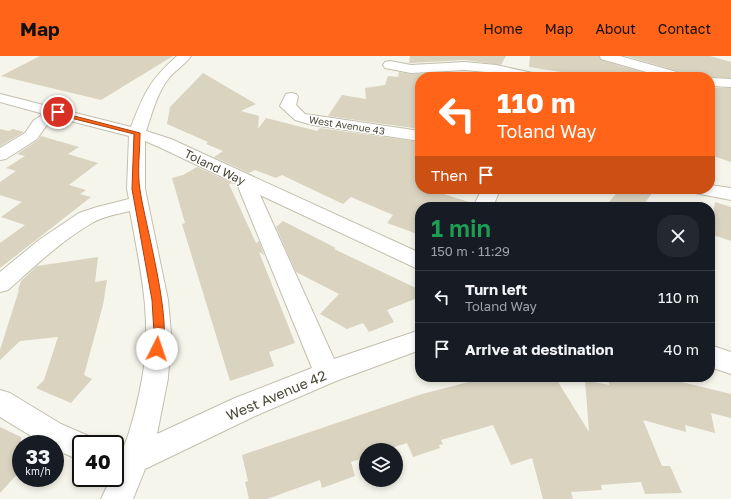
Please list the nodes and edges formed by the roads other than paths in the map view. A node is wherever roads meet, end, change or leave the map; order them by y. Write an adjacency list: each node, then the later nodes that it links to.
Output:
1 (185, 56): 11 (street)
2 (606, 56): 5 (street)
3 (390, 65): 4 (street)
4 (512, 72)
5 (662, 72)
6 (715, 82): 7 (street)
7 (731, 83)
8 (291, 97): 12 (street, West Avenue 43)
9 (2, 100): 10 (street, Toland Way)
10 (58, 112): 11 (street, Toland Way); 13 (street)
11 (137, 133): 14 (street, Toland Way); 17 (street)
12 (415, 135)
13 (0, 155)
14 (244, 181): 18 (street, Toland Way); 23 (street)
15 (715, 191): 16 (street)
16 (731, 194)
17 (138, 203): 19 (street); 26 (street)
18 (415, 260)
19 (0, 284)
20 (415, 342): 23 (street, West Avenue 42)
21 (715, 358): 22 (street)
22 (731, 363)
23 (327, 372): 26 (street, West Avenue 42)
24 (0, 402): 25 (street)
25 (72, 443)
26 (126, 464): 27 (street)
27 (117, 499)

